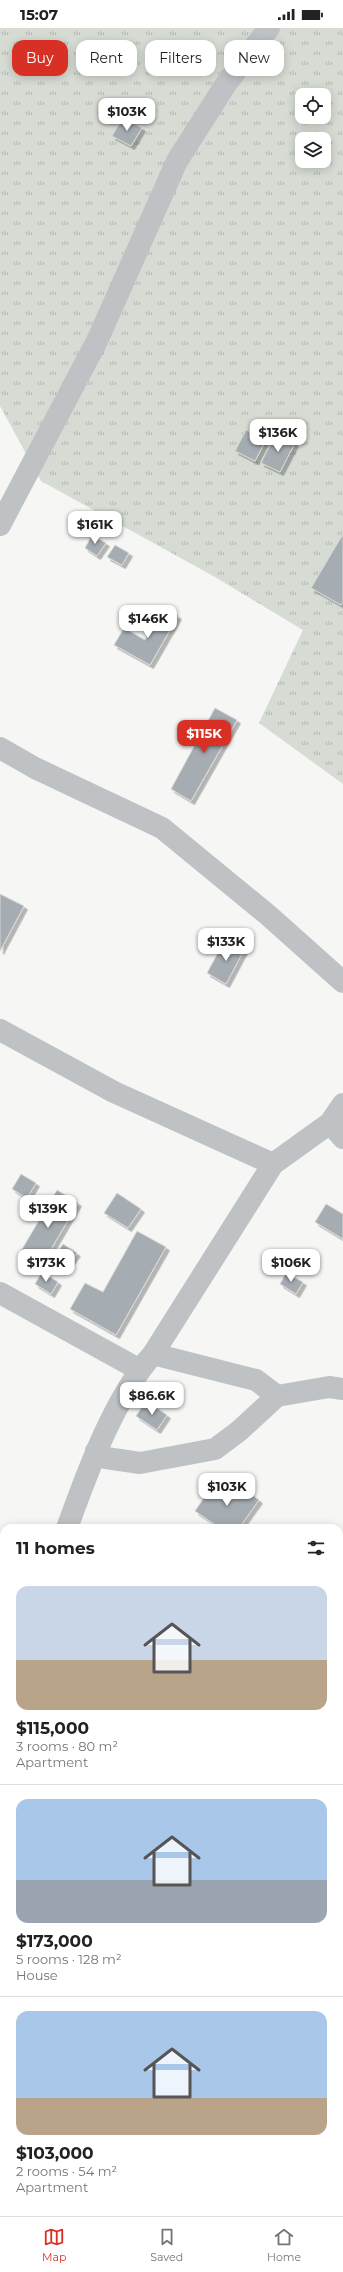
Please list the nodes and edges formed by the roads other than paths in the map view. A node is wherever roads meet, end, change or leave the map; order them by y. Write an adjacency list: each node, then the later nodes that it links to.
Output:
1 (269, 28): 2 (street)
2 (0, 525)
3 (0, 748): 4 (street)
4 (343, 982)
5 (0, 1030): 8 (street)
6 (343, 1104): 7 (street)
7 (336, 1131): 8 (street)
8 (273, 1164): 10 (street)
9 (0, 1293): 10 (street)
10 (147, 1362): 12 (street); 13 (street)
11 (343, 1389): 12 (street)
12 (277, 1396): 13 (street)
13 (96, 1451): 14 (street)
14 (69, 1524)

